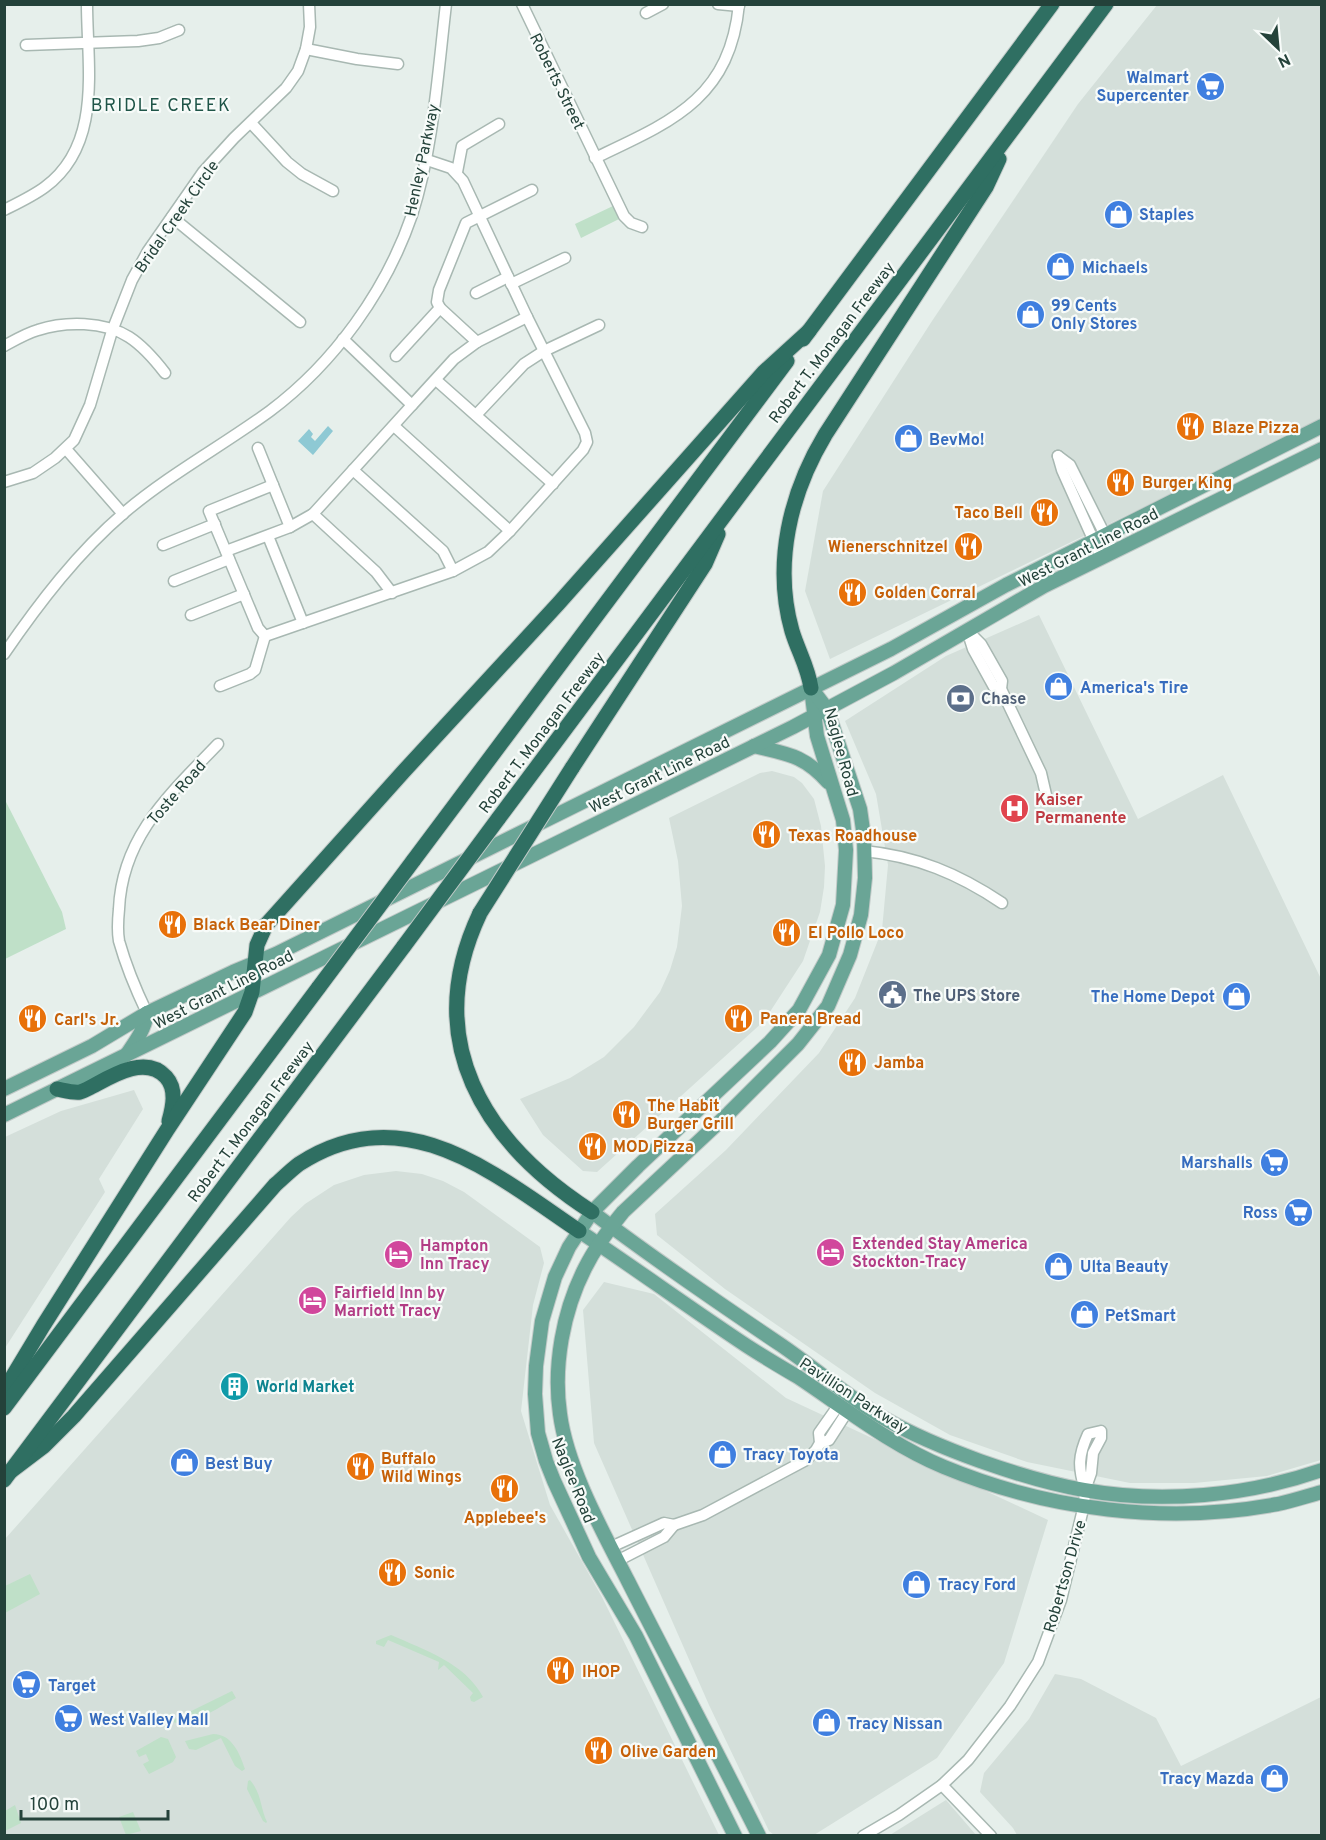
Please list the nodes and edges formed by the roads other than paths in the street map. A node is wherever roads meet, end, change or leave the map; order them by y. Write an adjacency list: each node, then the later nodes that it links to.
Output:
1 (87, 4): 12 (street)
2 (309, 4): 14 (street, Bridal Creek Circle)
3 (446, 4): 20 (street, Henley Parkway)
4 (522, 4): 19 (street, Roberts Street)
5 (663, 4): 10 (street)
6 (718, 4): 9 (street)
7 (1052, 4): 35 (highway, Robert T. Monagan Freeway)
8 (1106, 4): 18 (highway, Robert T. Monagan Freeway)
9 (739, 5): 19 (street)
10 (646, 13)
11 (179, 30): 12 (street)
12 (87, 42): 13 (street); 24 (street)
13 (26, 45)
14 (306, 49): 15 (street); 16 (street, Bridal Creek Circle)
15 (398, 64)
16 (251, 123): 23 (street); 26 (street, Bridal Creek Circle)
17 (499, 124): 21 (street)
18 (1013, 129): 55 (highway, Robert T. Monagan Freeway); 76 (highway)
19 (595, 158): 27 (street, Roberts Street)
20 (424, 159): 21 (street); 37 (street, Henley Parkway)
21 (457, 172): 25 (street)
22 (532, 190): 25 (street)
23 (333, 191)
24 (4, 210)
25 (479, 215): 29 (street); 31 (street)
26 (172, 217): 33 (street); 36 (street, Bridal Creek Circle)
27 (642, 227)
28 (565, 258): 29 (street)
29 (510, 281): 30 (street); 32 (street)
30 (476, 293)
31 (440, 308): 38 (street); 41 (street)
32 (527, 317): 38 (street); 40 (street)
33 (300, 322)
34 (599, 325): 40 (street)
35 (809, 330): 85 (highway); 98 (highway, Robert T. Monagan Freeway, bridge)
36 (112, 331): 39 (street); 42 (street); 49 (street, Bridal Creek Circle)
37 (343, 339): 44 (street); 56 (street, Henley Parkway)
38 (477, 342): 43 (street)
39 (4, 346)
40 (544, 351): 45 (street); 53 (street)
41 (396, 356)
42 (165, 373)
43 (436, 380): 44 (street); 45 (street)
44 (412, 405): 46 (street)
45 (476, 415): 53 (street)
46 (394, 426): 51 (street); 60 (street)
47 (1322, 426): 62 (main road, West Grant Line Road)
48 (258, 448): 54 (street)
49 (66, 449): 52 (street, Bridal Creek Circle); 56 (street)
50 (1322, 449): 64 (main road, West Grant Line Road)
51 (353, 470): 57 (street); 66 (street)
52 (4, 482)
53 (553, 484): 60 (street)
54 (273, 485): 58 (street); 59 (street)
55 (730, 507): 93 (highway, bridge); 101 (highway, Robert T. Monagan Freeway, bridge)
56 (123, 514): 74 (street, Henley Parkway)
57 (313, 514): 59 (street); 68 (street)
58 (215, 524): 63 (street); 65 (street)
59 (290, 527): 61 (street)
60 (510, 531): 66 (street)
61 (268, 536): 65 (street); 71 (street)
62 (1099, 537): 62 (street); 64 (street); 76 (main road, West Grant Line Road)
63 (163, 545)
64 (1107, 554): 72 (main road, West Grant Line Road)
65 (228, 555): 67 (street); 69 (street)
66 (453, 572): 68 (street)
67 (174, 581)
68 (392, 593): 71 (street)
69 (244, 594): 70 (street); 73 (street)
70 (191, 615)
71 (303, 623): 73 (street)
72 (967, 630): 77 (main road, West Grant Line Road); 82 (street)
73 (265, 636): 75 (street)
74 (4, 654)
75 (220, 686)
76 (811, 688): 77 (main road, Naglee Road); 78 (main road, Naglee Road); 85 (main road, West Grant Line Road)
77 (827, 709): 78 (main road, West Grant Line Road); 83 (main road, Naglee Road)
78 (813, 716): 80 (main road, West Grant Line Road); 81 (main road, Naglee Road)
79 (218, 744): 87 (street, Toste Road)
80 (754, 746): 81 (main road); 86 (main road, West Grant Line Road)
81 (834, 788): 93 (main road, Naglee Road)
82 (1047, 799)
83 (864, 851): 84 (street); 94 (main road, Naglee Road)
84 (1002, 903)
85 (255, 962): 86 (highway); 87 (main road, West Grant Line Road)
86 (252, 992): 88 (main road, West Grant Line Road); 92 (highway)
87 (147, 1014): 88 (main road); 89 (main road, West Grant Line Road)
88 (126, 1055): 90 (main road, West Grant Line Road)
89 (4, 1089)
90 (57, 1089): 91 (main road, West Grant Line Road); 92 (highway)
91 (4, 1115)
92 (167, 1130): 97 (highway)
93 (592, 1212): 94 (main road, Pavillion Parkway); 95 (main road, Naglee Road)
94 (611, 1227): 96 (main road, Naglee Road); 103 (main road, Pavillion Parkway)
95 (579, 1231): 96 (main road, Pavillion Parkway); 101 (highway); 108 (main road, Naglee Road)
96 (600, 1245): 99 (main road, Pavillion Parkway); 105 (main road, Naglee Road)
97 (4, 1391)
98 (4, 1408)
99 (843, 1409): 103 (main road, Pavillion Parkway); 104 (street)
100 (1322, 1470): 103 (main road, Pavillion Parkway)
101 (8, 1475)
102 (1322, 1492): 103 (main road, Pavillion Parkway)
103 (1084, 1498): 103 (street, Robertson Drive); 107 (street, Robertson Drive)
104 (674, 1525): 105 (street); 106 (street)
105 (611, 1547): 106 (main road, Naglee Road)
106 (617, 1560): 109 (main road, Naglee Road)
107 (942, 1785): 110 (street, Robertson Drive); 111 (street)
108 (735, 1836)
109 (759, 1836)
110 (863, 1836)
111 (991, 1836)

